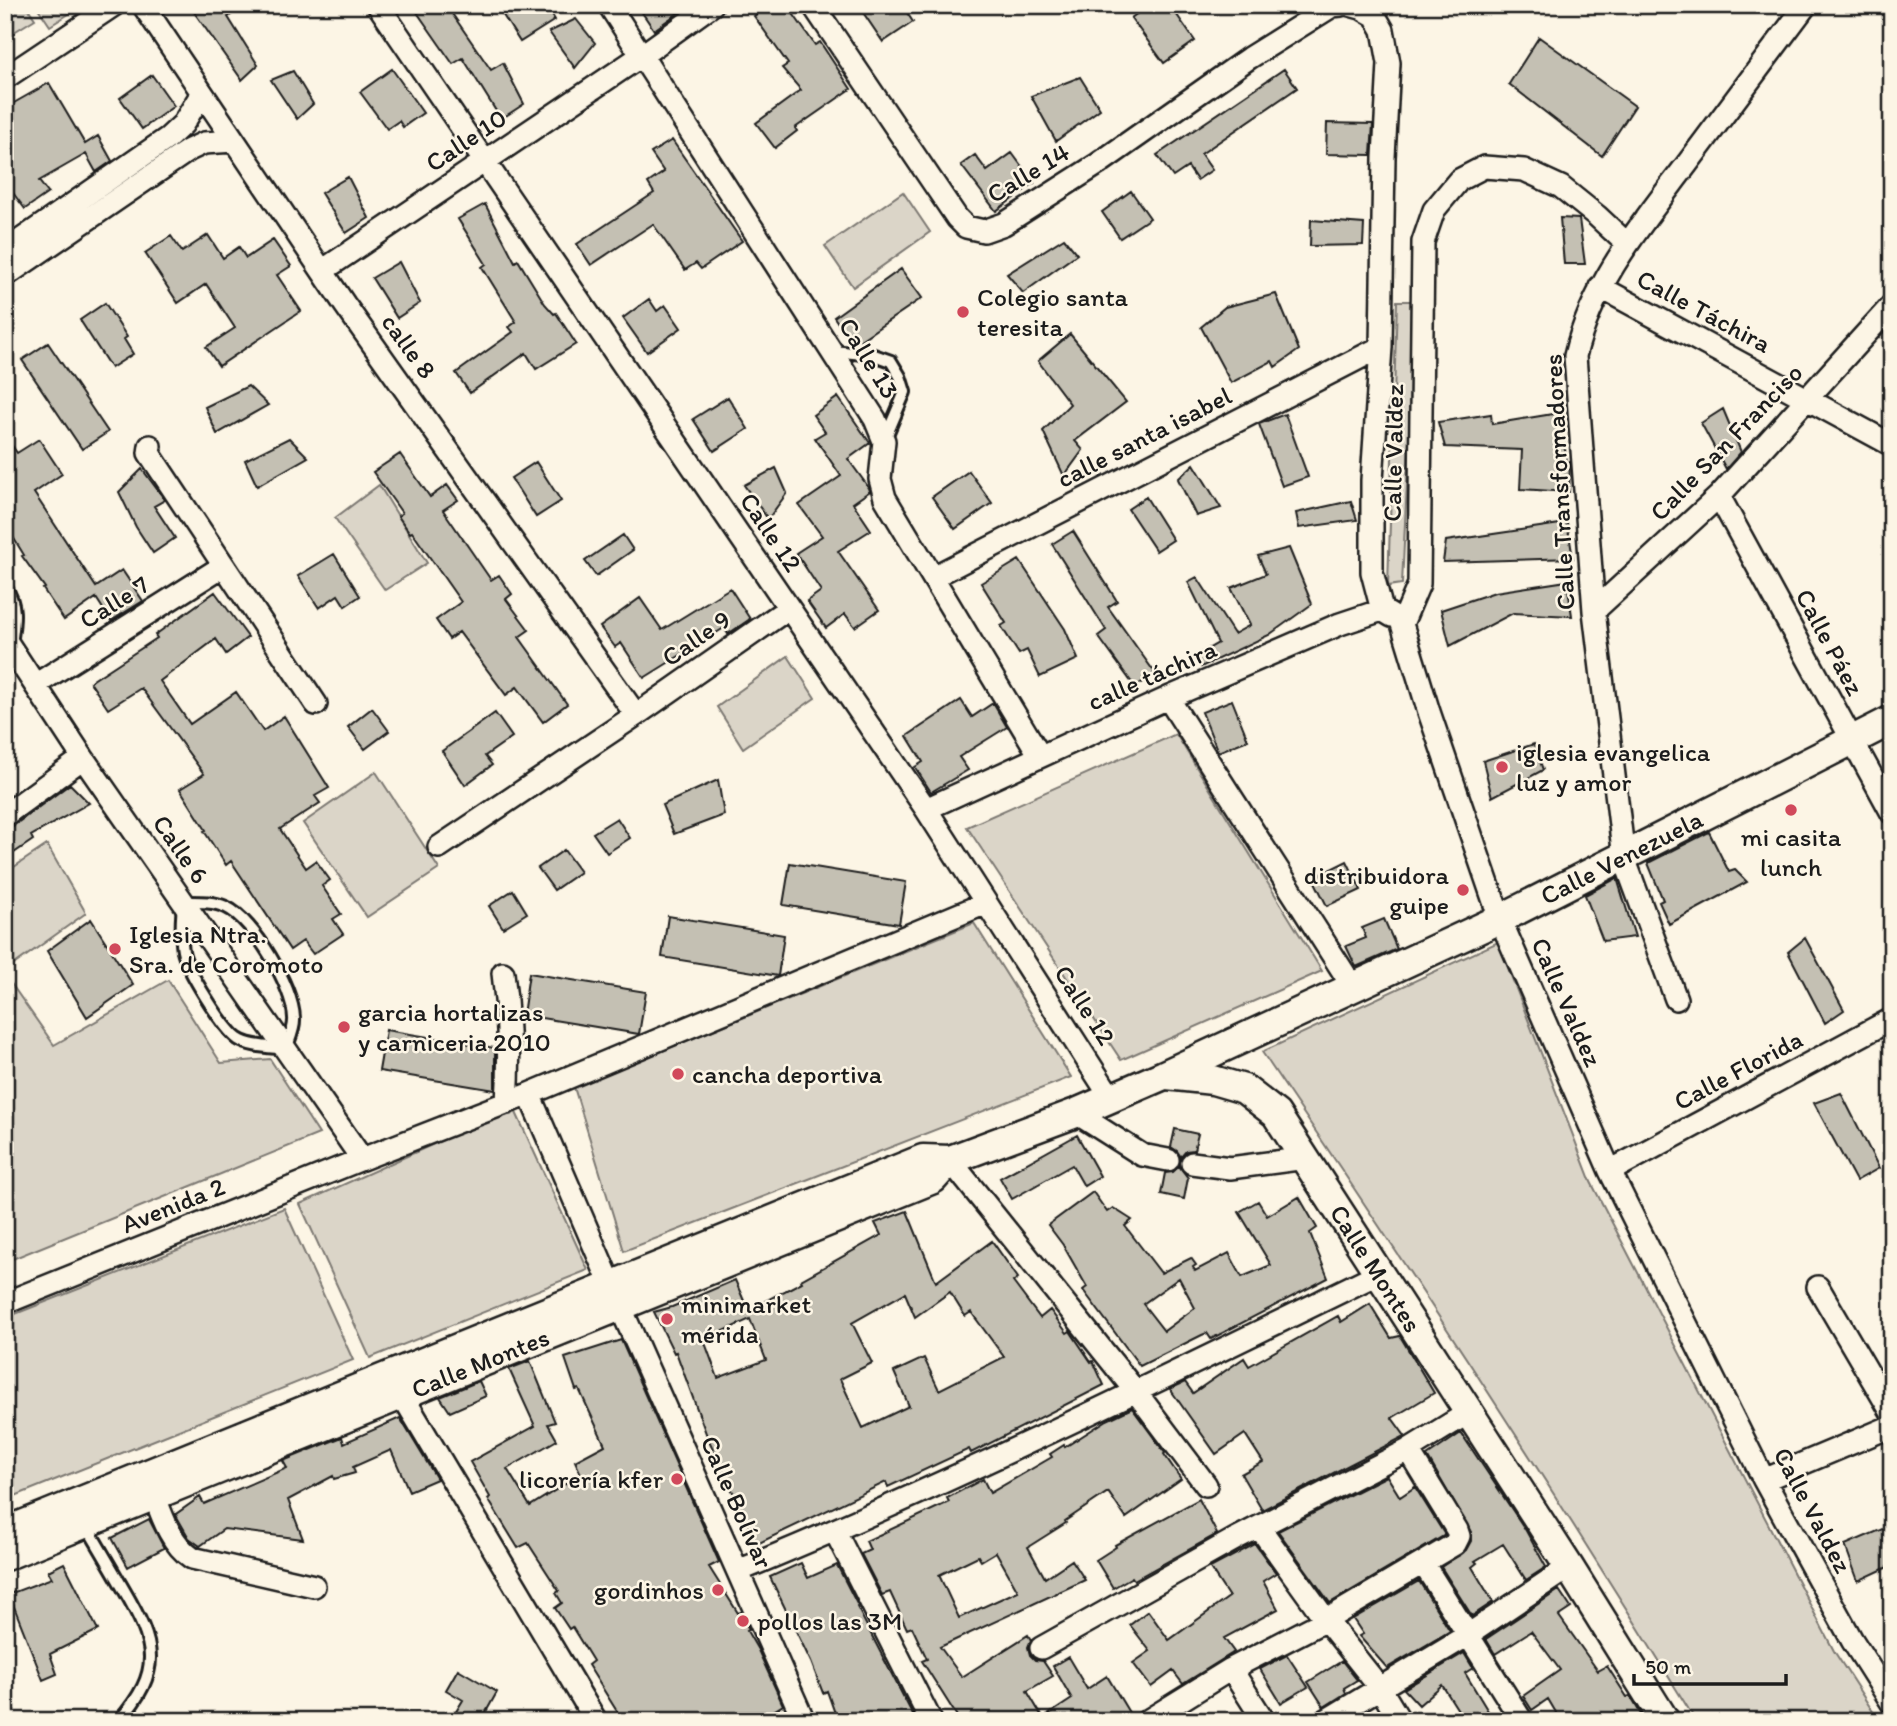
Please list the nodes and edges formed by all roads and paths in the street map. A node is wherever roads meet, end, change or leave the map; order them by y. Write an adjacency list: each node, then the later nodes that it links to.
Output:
1 (114, 5): 11 (street)
2 (143, 5): 12 (street, calle 8)
3 (379, 5): 14 (street, Calle 12)
4 (609, 5): 10 (street, Calle 13)
5 (712, 5): 10 (street)
6 (813, 5): 8 (street, Calle 14)
7 (1806, 5): 15 (street, Calle Transformadores)
8 (1339, 6): 9 (street, Calle 14)
9 (1380, 11): 21 (street, Calle 14)
10 (641, 56): 14 (street, Calle 10); 22 (street, Calle 13)
11 (5, 78)
12 (202, 93): 13 (street, calle 8); 16 (street)
13 (234, 141): 17 (street, calle 8); 18 (street)
14 (484, 162): 17 (street, Calle 10); 31 (street, Calle 12)
15 (1627, 244): 19 (street, Calle Transformadores); 34 (street, Calle Valdez)
16 (5, 251)
17 (322, 271): 39 (street, calle 8)
18 (5, 276)
19 (1600, 287): 23 (street, Calle Táchira); 33 (street, Calle Transformadores)
20 (1892, 305): 23 (street, Calle San Franciso)
21 (1381, 347): 29 (street, calle santa isabel); 32 (street, Calle 14)
22 (831, 351): 24 (street, Calle 13); 24 (lane)
23 (1807, 399): 25 (street, Calle Táchira); 27 (street, Calle San Franciso)
24 (884, 441): 29 (street, Calle 13)
25 (1892, 445)
26 (150, 446): 28 (street)
27 (1719, 496): 33 (street, Calle San Franciso); 41 (street, Calle Páez)
28 (223, 566): 36 (street, Calle 7); 38 (street)
29 (933, 577): 42 (street, Calle 13)
30 (5, 586): 35 (lane)
31 (789, 608): 39 (street, Calle 9); 44 (street, Calle 12)
32 (1382, 610): 34 (street); 37 (street, calle táchira)
33 (1594, 611): 48 (street, Calle Transformadores)
34 (1402, 624): 51 (street, Calle Valdez)
35 (7, 644): 36 (street, Calle 6)
36 (35, 685): 43 (street, Calle 6)
37 (1168, 698): 42 (street, calle táchira); 53 (street)
38 (316, 704)
39 (636, 715): 47 (street, Calle 9)
40 (1892, 720): 41 (street, Calle Venezuela)
41 (1852, 742): 45 (street, Calle Páez); 48 (street, Calle Venezuela)
42 (1040, 756): 44 (street, calle táchira)
43 (83, 758): 46 (street); 49 (street, Calle 6)
44 (926, 809): 50 (street, Calle 12)
45 (1892, 813)
46 (5, 815)
47 (439, 847)
48 (1624, 858): 51 (street, Calle Venezuela); 54 (street, Calle Transformadores)
49 (183, 902): 56 (street, Calle 6); 56 (lane); 56 (lane)
50 (986, 903): 58 (street, Avenida 2); 59 (street, Calle 12)
51 (1500, 919): 53 (street, Calle Venezuela); 67 (street, Calle Valdez)
52 (503, 973): 60 (street)
53 (1353, 987): 57 (street, Calle Venezuela)
54 (1675, 999)
55 (1892, 1019): 67 (street, Calle Florida)
56 (286, 1049): 63 (street, Calle 6)
57 (1164, 1075): 59 (street, Calle Montes); 62 (street, Calle Montes)
58 (529, 1094): 60 (street, Avenida 2); 70 (street, Calle Bolívar)
59 (1110, 1096): 61 (street, Calle Montes)
60 (507, 1103): 63 (street, Avenida 2)
61 (1076, 1113): 64 (street, Calle Montes); 65 (street)
62 (1306, 1158): 66 (street); 68 (street, Calle Montes)
63 (362, 1159): 71 (street, Avenida 2)
64 (950, 1160): 70 (street, Calle Montes); 72 (street)
65 (1168, 1160)
66 (1192, 1163)
67 (1610, 1171): 78 (street, Calle Valdez)
68 (1377, 1274): 72 (street); 74 (street, Calle Montes)
69 (1818, 1287): 75 (street)
70 (616, 1296): 73 (street, Calle Montes); 84 (street, Calle Montes); 88 (street, Calle Bolívar)
71 (5, 1303)
72 (1136, 1392): 79 (street); 83 (street)
73 (402, 1395): 80 (street, Calle Montes); 97 (street)
74 (1468, 1413): 77 (street); 87 (street, Calle Montes)
75 (1892, 1413)
76 (1892, 1426): 78 (street)
77 (1408, 1450): 82 (street); 86 (street)
78 (1764, 1480): 95 (street, Calle Valdez)
79 (1206, 1485)
80 (155, 1497): 81 (street, Calle Montes); 89 (street)
81 (85, 1524): 85 (street, Calle Montes); 96 (lane)
82 (1259, 1527): 90 (street); 92 (street)
83 (835, 1531): 88 (street); 99 (street)
84 (5, 1532)
85 (5, 1556)
86 (1423, 1563): 90 (street); 91 (street)
87 (1569, 1567): 91 (street); 105 (street, Calle Montes)
88 (738, 1571): 98 (street, Calle Bolívar)
89 (314, 1586)
90 (1326, 1620): 93 (street); 94 (street)
91 (1468, 1635): 94 (street); 104 (street)
92 (1041, 1648)
93 (1231, 1669): 100 (street); 101 (street)
94 (1380, 1688): 102 (street); 103 (street)
95 (1892, 1703)
96 (119, 1721)
97 (596, 1721)
98 (804, 1721)
99 (931, 1721)
100 (1147, 1721)
101 (1264, 1721)
102 (1325, 1721)
103 (1400, 1721)
104 (1522, 1721)
105 (1665, 1721)

